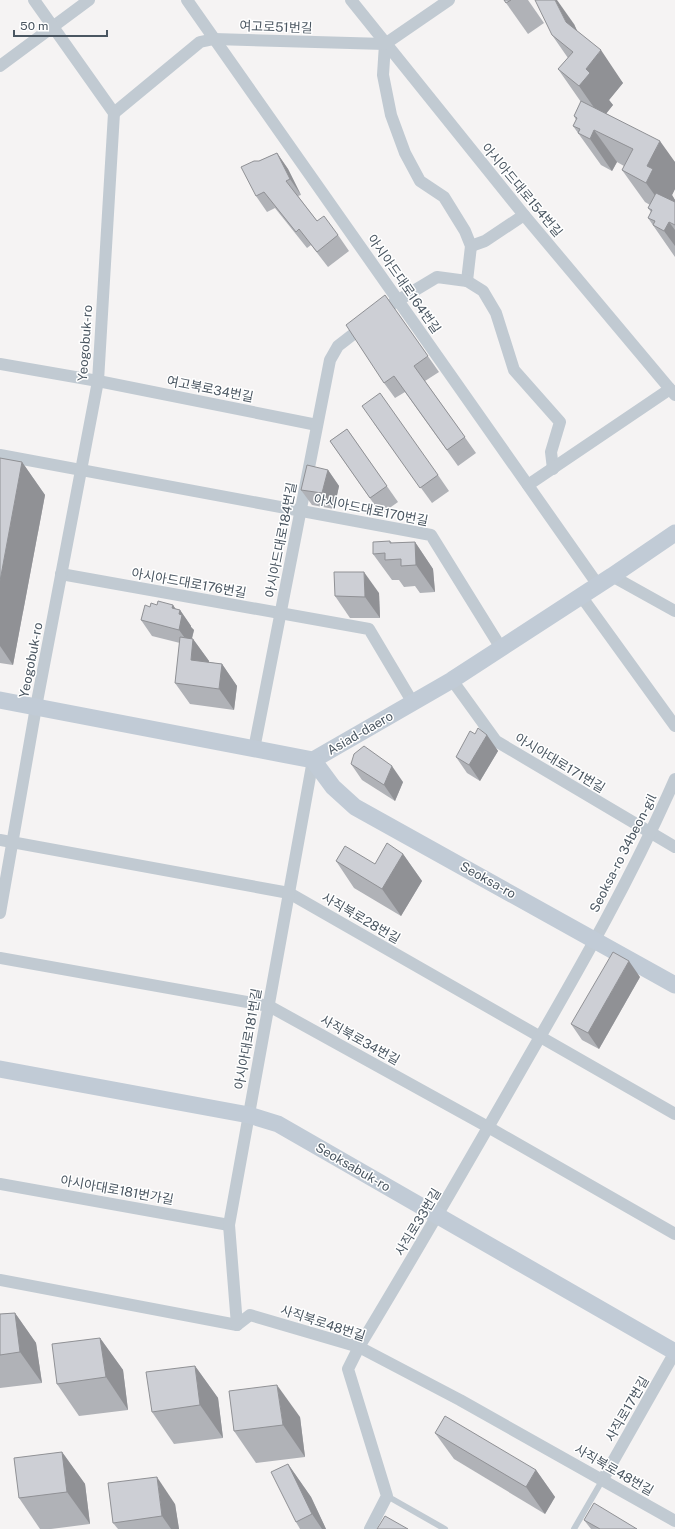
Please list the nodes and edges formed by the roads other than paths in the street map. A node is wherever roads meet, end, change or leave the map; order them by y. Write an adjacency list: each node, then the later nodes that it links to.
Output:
1 (34, 0): 6 (street)
2 (89, 0): 6 (street)
3 (187, 0): 7 (street, 아시아드대로164번길)
4 (351, 0): 8 (street, 아시아드대로154번길)
5 (449, 0): 8 (street)
6 (53, 26): 9 (street); 10 (street)
7 (214, 39): 8 (street, 여고로51번길); 10 (street, 여고로51번길); 14 (street, 아시아드대로164번길)
8 (385, 44): 11 (street, 아시아드대로154번길); 12 (street)
9 (0, 66)
10 (114, 113): 16 (street, Yeogobuk-ro)
11 (524, 215): 12 (street); 17 (street, 아시아드대로154번길)
12 (472, 246): 13 (street)
13 (467, 281): 14 (street, 아시아드대로184번길); 21 (street)
14 (398, 300): 18 (street, 아시아드대로184번길); 22 (street, 아시아드대로164번길)
15 (0, 364): 16 (street, 여고북로34번길)
16 (98, 381): 18 (street, 여고북로34번길); 20 (street, Yeogobuk-ro)
17 (673, 392): 21 (street)
18 (317, 425): 23 (street, 아시아드대로184번길)
19 (0, 455): 20 (street, 아시아드대로170번길)
20 (81, 469): 23 (street, 아시아드대로170번길); 25 (street, Yeogobuk-ro)
21 (553, 469): 22 (street)
22 (528, 485): 26 (street, 아시아드대로164번길)
23 (301, 511): 29 (street, 아시아드대로184번길); 30 (street, 아시아드대로170번길)
24 (675, 533): 26 (main road, Asiad-daero)
25 (61, 574): 29 (street, 아시아드대로176번길); 34 (street, Yeogobuk-ro)
26 (605, 580): 27 (main road, Asiad-daero); 28 (street)
27 (580, 596): 30 (main road, Asiad-daero); 35 (street)
28 (675, 611)
29 (281, 613): 33 (street, 아시아드대로176번길); 36 (street, 아시아드대로184번길)
30 (501, 648): 31 (main road, Asiad-daero)
31 (452, 680): 33 (main road, Asiad-daero); 39 (street, 아시아대로171번길)
32 (0, 700): 34 (main road, Asiad-daero)
33 (413, 703): 37 (main road, Asiad-daero)
34 (36, 707): 36 (main road, Asiad-daero); 41 (street, Yeogobuk-ro)
35 (675, 726)
36 (254, 749): 37 (main road, Asiad-daero)
37 (313, 760): 43 (street, 아시아대로181번길); 45 (main road, Seoksa-ro)
38 (675, 779): 39 (street, Seoksa-ro 34beon-gil)
39 (651, 833): 42 (street, 아시아대로171번길); 45 (street, Seoksa-ro 34beon-gil)
40 (0, 840): 41 (street, 사직북로28번길)
41 (12, 842): 43 (street, 사직북로28번길); 44 (street, Yeogobuk-ro)
42 (675, 847)
43 (289, 893): 48 (street, 아시아대로181번길); 49 (street, 사직북로28번길)
44 (0, 912)
45 (595, 940): 47 (main road, Seoksa-ro); 49 (street, 사직로33번길)
46 (0, 958): 48 (street, 사직북로34번길)
47 (675, 985)
48 (269, 1006): 52 (street, 아시아대로181번길); 53 (street, 사직북로34번길)
49 (540, 1036): 51 (street, 사직북로28번길); 53 (street, 사직로33번길)
50 (0, 1069): 52 (main road, Seoksabuk-ro)
51 (675, 1114)
52 (249, 1115): 55 (main road, Seoksabuk-ro); 56 (street, 아시아대로181번길)
53 (488, 1127): 55 (street, 사직로33번길); 57 (street, 사직북로34번길)
54 (0, 1184): 56 (street, 아시아대로181번가길)
55 (438, 1216): 60 (street, 사직로33번길); 61 (main road, Seoksabuk-ro)
56 (229, 1224): 59 (street, 아시아대로181번길)
57 (675, 1234)
58 (0, 1280): 59 (street)
59 (237, 1325): 60 (street, 사직북로48번길)
60 (359, 1347): 62 (street, 사직북로48번길); 63 (street, 사직로33번길)
61 (675, 1352): 62 (street, 사직로17번길)
62 (603, 1479): 64 (street, 사직북로48번길); 67 (lane)
63 (388, 1496): 65 (street); 66 (lane)
64 (675, 1521)
65 (370, 1529)
66 (445, 1529)
67 (574, 1529)

